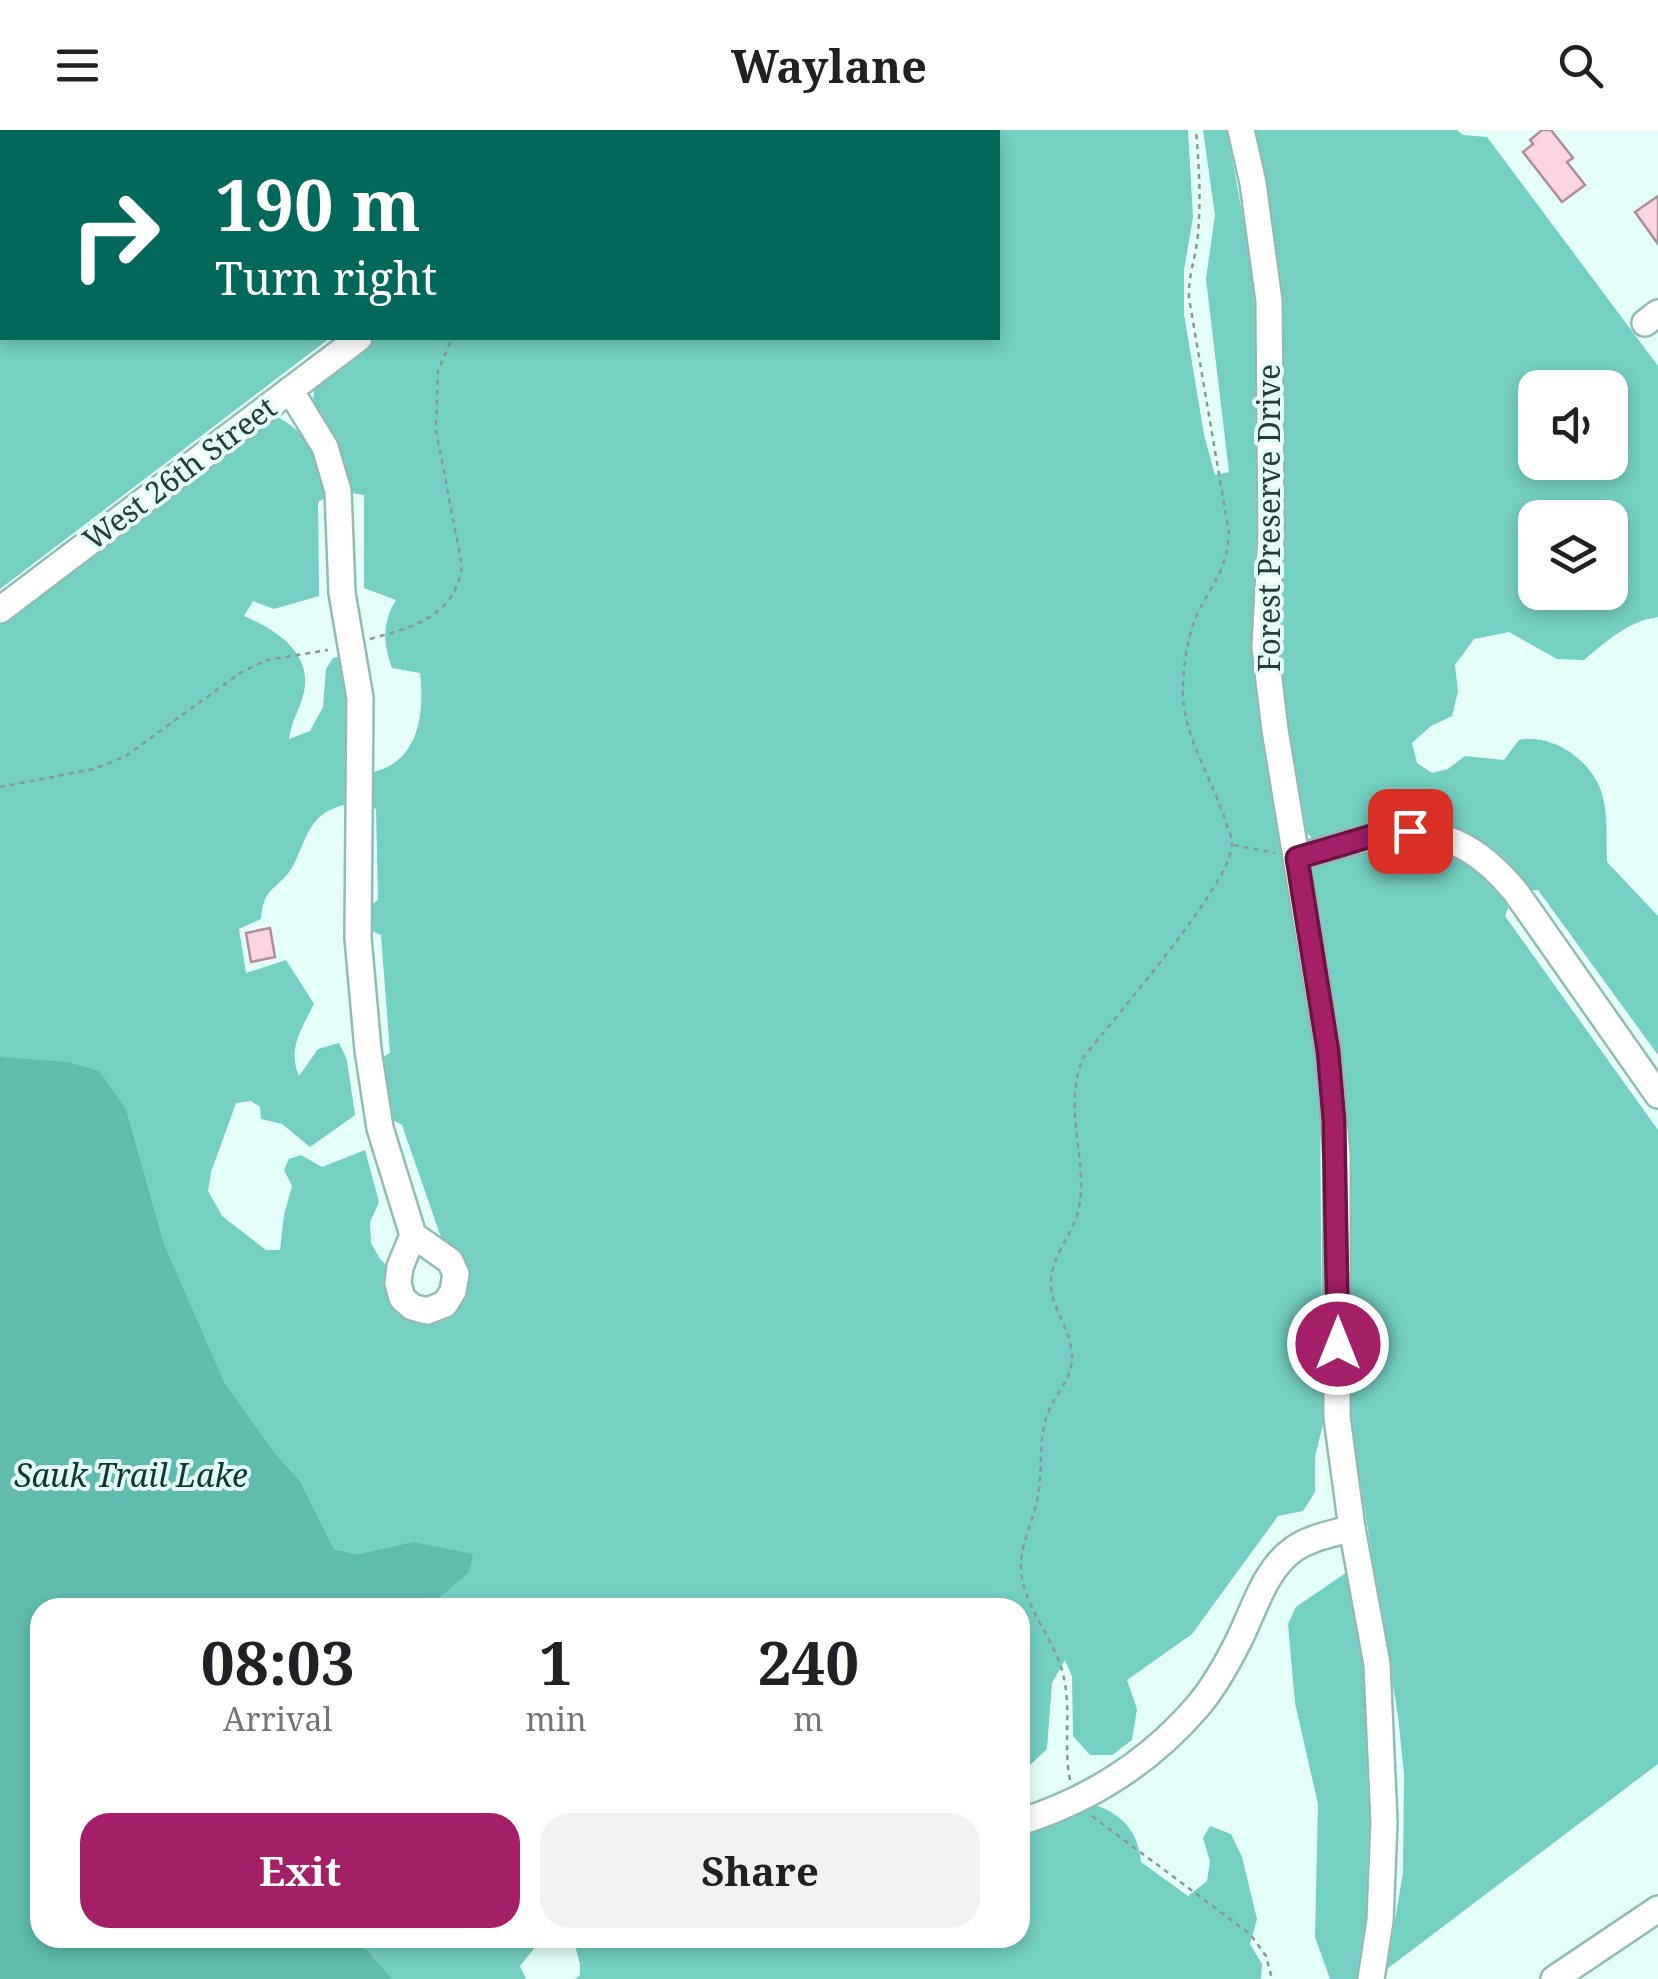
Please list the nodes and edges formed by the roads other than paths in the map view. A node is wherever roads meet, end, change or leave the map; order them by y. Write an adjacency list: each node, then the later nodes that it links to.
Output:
1 (1241, 130): 5 (street, Forest Preserve Drive)
2 (356, 340): 3 (street, West 26th Street)
3 (290, 390): 4 (street, West 26th Street); 7 (street)
4 (0, 610)
5 (1297, 858): 6 (street); 8 (street, Forest Preserve Drive)
6 (1658, 1095)
7 (413, 1235)
8 (1352, 1528): 9 (street); 11 (street, Forest Preserve Drive)
9 (1030, 1818)
10 (1658, 1910): 12 (street)
11 (1371, 1979)
12 (1554, 1979)

